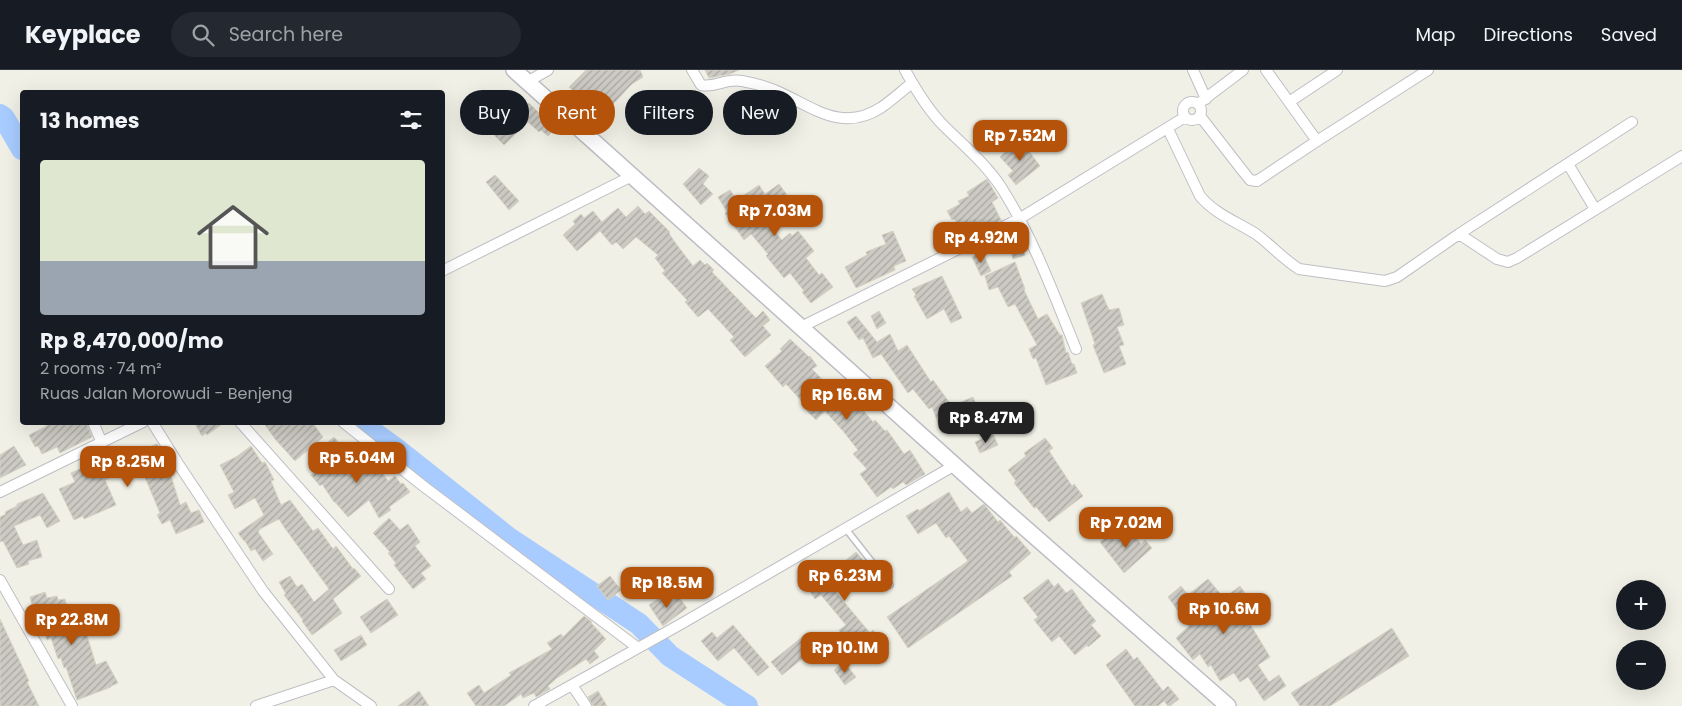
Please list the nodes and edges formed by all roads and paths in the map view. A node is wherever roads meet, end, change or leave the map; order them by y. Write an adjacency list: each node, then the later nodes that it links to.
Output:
1 (514, 70): 10 (main road)
2 (548, 70): 10 (street)
3 (692, 70): 11 (street)
4 (905, 70): 11 (street)
5 (1193, 70): 12 (street)
6 (1243, 70): 12 (street)
7 (1266, 70): 13 (street)
8 (1337, 70): 13 (street)
9 (1428, 70): 18 (street)
10 (527, 82): 21 (main road)
11 (912, 83): 23 (street)
12 (1202, 101): 14 (street); 15 (street)
13 (1289, 102): 18 (street)
14 (1200, 116): 15 (street); 18 (street)
15 (1185, 117): 17 (street)
16 (1632, 122): 20 (street)
17 (1168, 128): 23 (street); 24 (street)
18 (1317, 141)
19 (1682, 156): 22 (street)
20 (1568, 164): 22 (street); 24 (street)
21 (632, 176): 25 (street); 26 (main road)
22 (1595, 209): 24 (street)
23 (1019, 219): 26 (street); 27 (street)
24 (1459, 234)
25 (445, 270)
26 (801, 327): 34 (main road)
27 (1076, 349)
28 (94, 425): 33 (street)
29 (137, 425): 33 (street)
30 (154, 425): 41 (street)
31 (243, 425): 39 (street)
32 (347, 425): 40 (street)
33 (102, 443): 35 (street)
34 (954, 465): 36 (street); 48 (main road)
35 (0, 492)
36 (846, 528): 38 (lane); 40 (street)
37 (0, 580): 43 (street)
38 (890, 585)
39 (389, 589)
40 (638, 648): 42 (street)
41 (334, 680): 44 (street); 45 (street)
42 (572, 685): 46 (street); 47 (street)
43 (72, 706)
44 (256, 706)
45 (371, 706)
46 (534, 706)
47 (586, 706)
48 (1228, 706)

